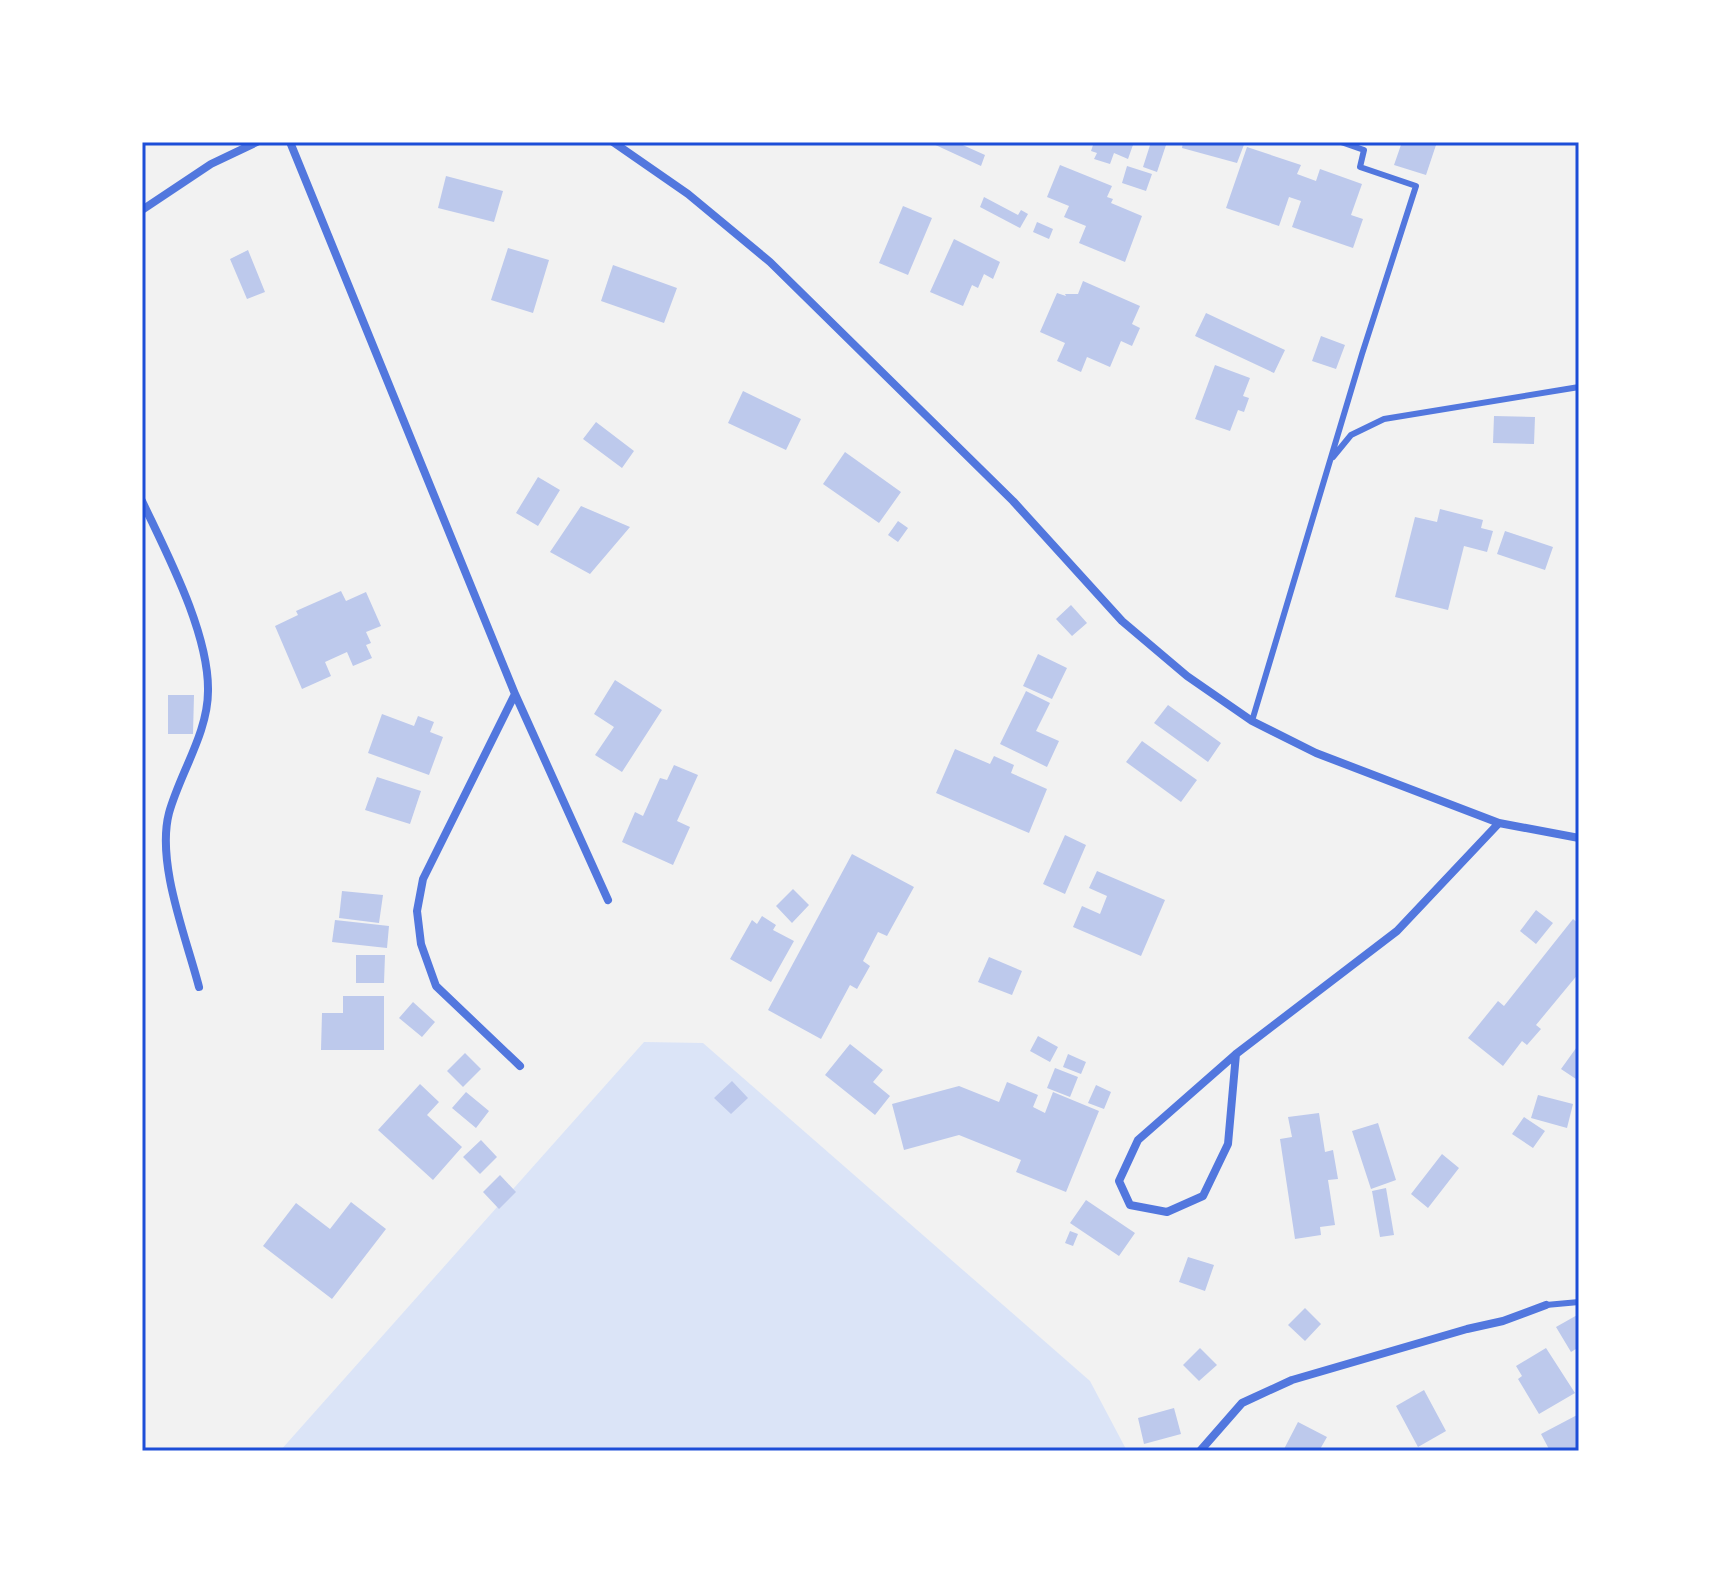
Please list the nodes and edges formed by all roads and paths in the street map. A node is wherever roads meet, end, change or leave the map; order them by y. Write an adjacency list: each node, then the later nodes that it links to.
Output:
1 (257, 142): 5 (street)
2 (290, 142): 9 (street)
3 (613, 142): 10 (street)
4 (1341, 142): 7 (lane)
5 (142, 210)
6 (1579, 387): 7 (lane)
7 (1331, 459): 10 (lane)
8 (142, 501): 14 (street)
9 (515, 694): 13 (street); 16 (street)
10 (1252, 721): 11 (street)
11 (1499, 823): 12 (street); 15 (street)
12 (1579, 838)
13 (608, 900)
14 (199, 987)
15 (1236, 1054): 15 (street)
16 (520, 1066)
17 (1579, 1302): 18 (lane)
18 (1546, 1305): 19 (street)
19 (1200, 1451)

